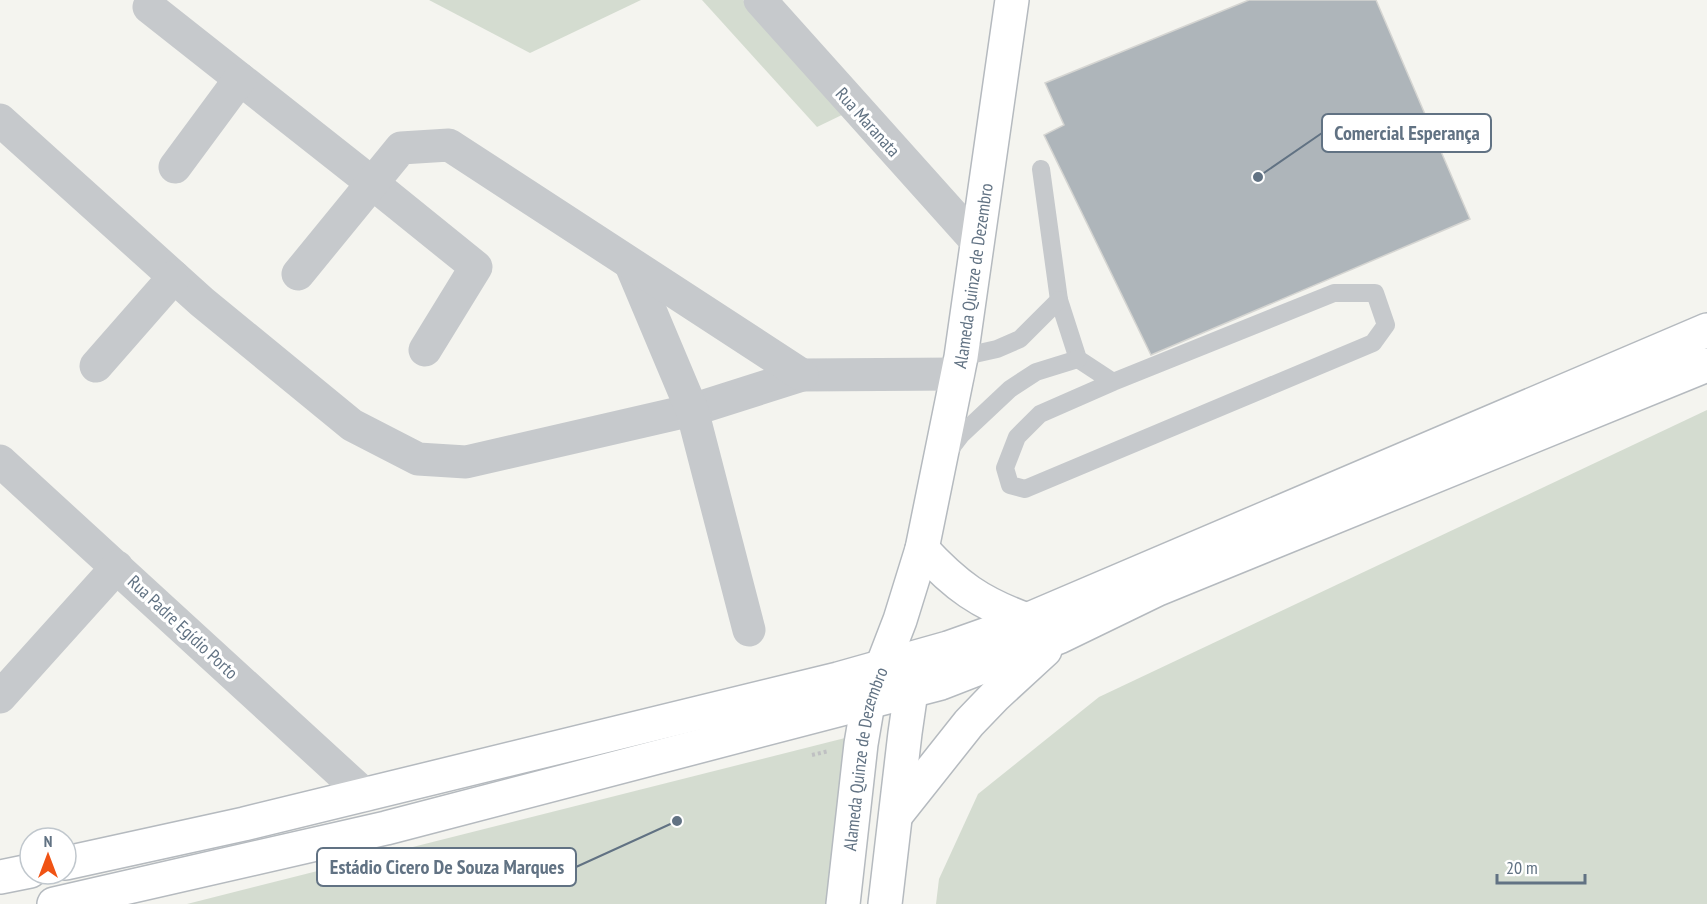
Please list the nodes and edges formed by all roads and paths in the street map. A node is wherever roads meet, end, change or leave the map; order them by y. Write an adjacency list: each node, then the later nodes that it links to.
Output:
1 (760, 0): 9 (street, Rua Maranata)
2 (1012, 0): 9 (main road, Alameda Quinze de Dezembro)
3 (149, 7): 4 (street)
4 (240, 79): 6 (street); 8 (street)
5 (0, 120): 12 (street)
6 (174, 167)
7 (1041, 170): 13 (lane)
8 (372, 183): 10 (street); 11 (street); 15 (street)
9 (977, 242): 17 (main road, Alameda Quinze de Dezembro)
10 (632, 264): 20 (street); 22 (street)
11 (298, 274)
12 (174, 277): 19 (street); 22 (street)
13 (1059, 300): 16 (lane); 17 (lane)
14 (1707, 330): 27 (main road)
15 (425, 350)
16 (1078, 359): 21 (lane); 24 (lane)
17 (960, 365): 20 (street); 24 (main road, Alameda Quinze de Dezembro)
18 (1707, 365): 29 (main road)
19 (96, 366)
20 (802, 375): 22 (street)
21 (1113, 382): 21 (lane)
22 (692, 410): 28 (street)
23 (0, 461): 26 (street, Rua Padre Egídio Porto)
24 (941, 461): 25 (main road, Alameda Quinze de Dezembro)
25 (922, 549): 27 (main road); 30 (main road, Alameda Quinze de Dezembro); 31 (main road, Alameda Quinze de Dezembro)
26 (117, 567): 33 (street); 35 (street, Rua Padre Egídio Porto)
27 (1027, 620): 30 (main road)
28 (749, 630)
29 (1059, 638): 32 (main road); 36 (main road)
30 (916, 657): 31 (main road); 32 (main road, Alameda Quinze de Dezembro)
31 (883, 666): 34 (main road, Alameda Quinze de Dezembro); 35 (main road)
32 (912, 691): 34 (main road); 36 (main road, Alameda Quinze de Dezembro)
33 (0, 697)
34 (868, 703): 40 (main road); 41 (main road, Alameda Quinze de Dezembro)
35 (365, 795): 37 (main road)
36 (896, 815): 42 (main road, Alameda Quinze de Dezembro)
37 (78, 860)
38 (18, 873): 39 (main road)
39 (0, 877)
40 (54, 904)
41 (843, 904)
42 (885, 904)

